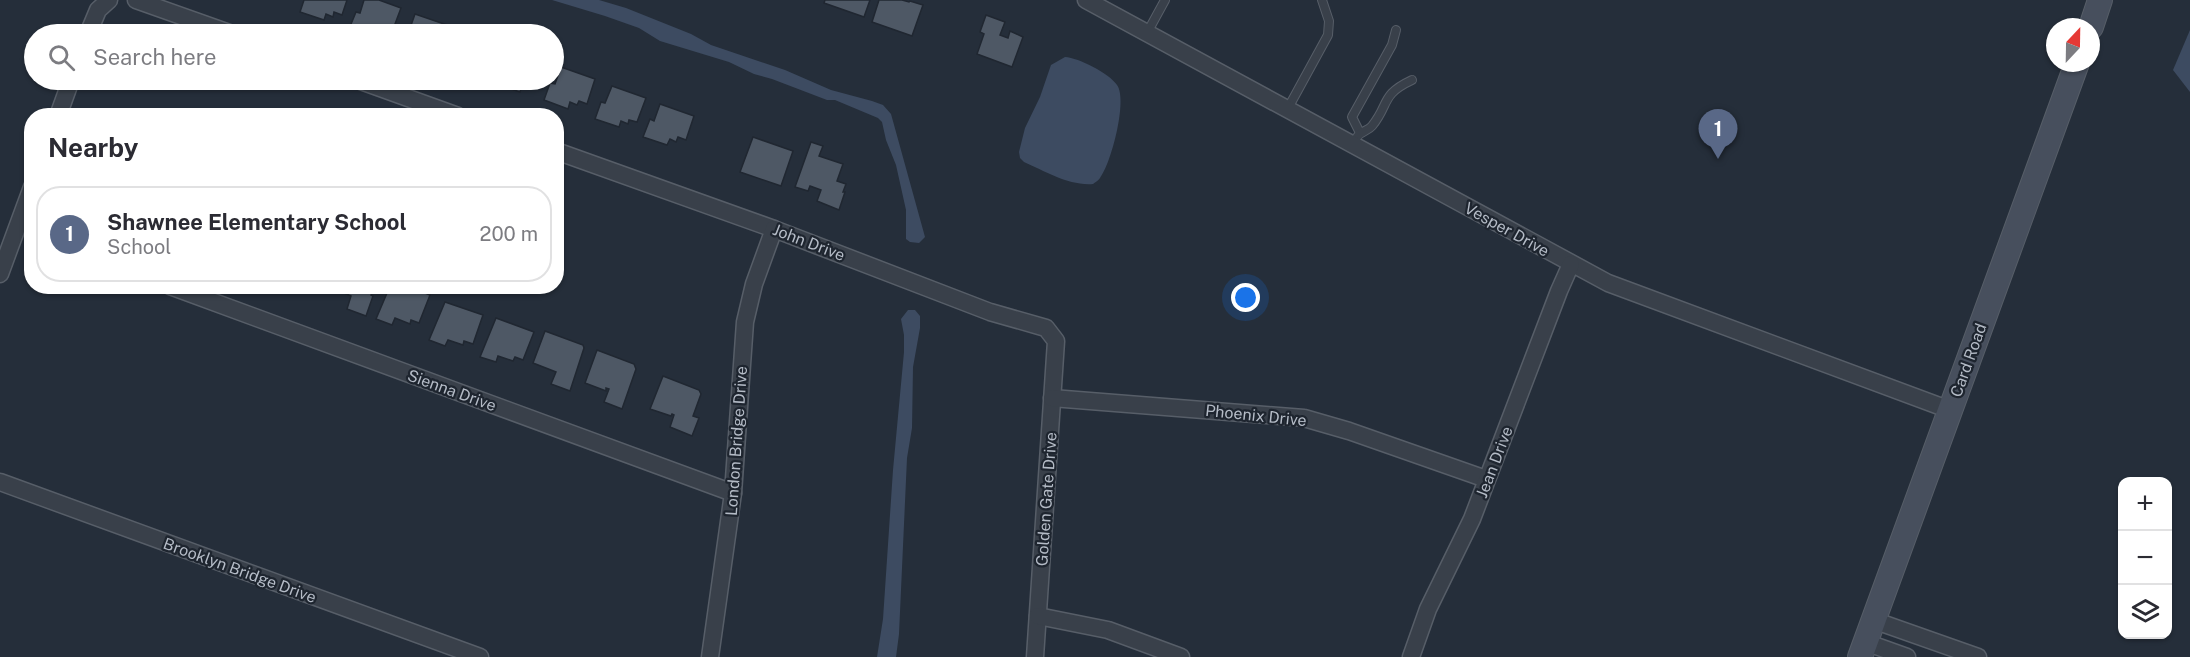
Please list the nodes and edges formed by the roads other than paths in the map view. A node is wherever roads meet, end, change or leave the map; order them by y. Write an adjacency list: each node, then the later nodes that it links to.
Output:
1 (109, 0): 8 (street)
2 (136, 0): 9 (street)
3 (1165, 0): 11 (lane)
4 (1322, 0): 18 (lane)
5 (2100, 0): 7 (street)
6 (1091, 1): 11 (street, Vesper Drive)
7 (2094, 18)
8 (92, 24)
9 (204, 24)
10 (1396, 30): 19 (lane)
11 (1147, 33): 18 (street, Vesper Drive)
12 (2074, 72): 28 (street, Card Road)
13 (1412, 80): 19 (lane)
14 (68, 90): 16 (street)
15 (386, 90): 17 (street)
16 (61, 108)
17 (436, 108)
18 (1287, 110): 19 (street, Vesper Drive)
19 (1356, 139): 23 (street, Vesper Drive)
20 (564, 154): 21 (street, John Drive)
21 (774, 229): 26 (street, John Drive); 31 (street, London Bridge Drive)
22 (24, 233): 24 (street)
23 (1571, 264): 28 (street, Vesper Drive); 29 (street, Jean Drive)
24 (0, 274)
25 (192, 294): 31 (street, Sienna Drive)
26 (1056, 341): 27 (street, Golden Gate Drive)
27 (1052, 398): 29 (street, Phoenix Drive); 32 (street, Golden Gate Drive)
28 (1950, 410): 33 (street, Card Road)
29 (1486, 479): 40 (street, Jean Drive)
30 (0, 482): 36 (street, Brooklyn Bridge Drive)
31 (733, 493): 37 (street, London Bridge Drive)
32 (1038, 616): 38 (street, Golden Gate Drive); 39 (street)
33 (1873, 620): 34 (street, Card Road); 35 (street)
34 (1862, 650): 41 (street)
35 (1973, 656)
36 (480, 657)
37 (711, 657)
38 (1035, 657)
39 (1181, 657)
40 (1411, 657)
41 (1907, 657)

